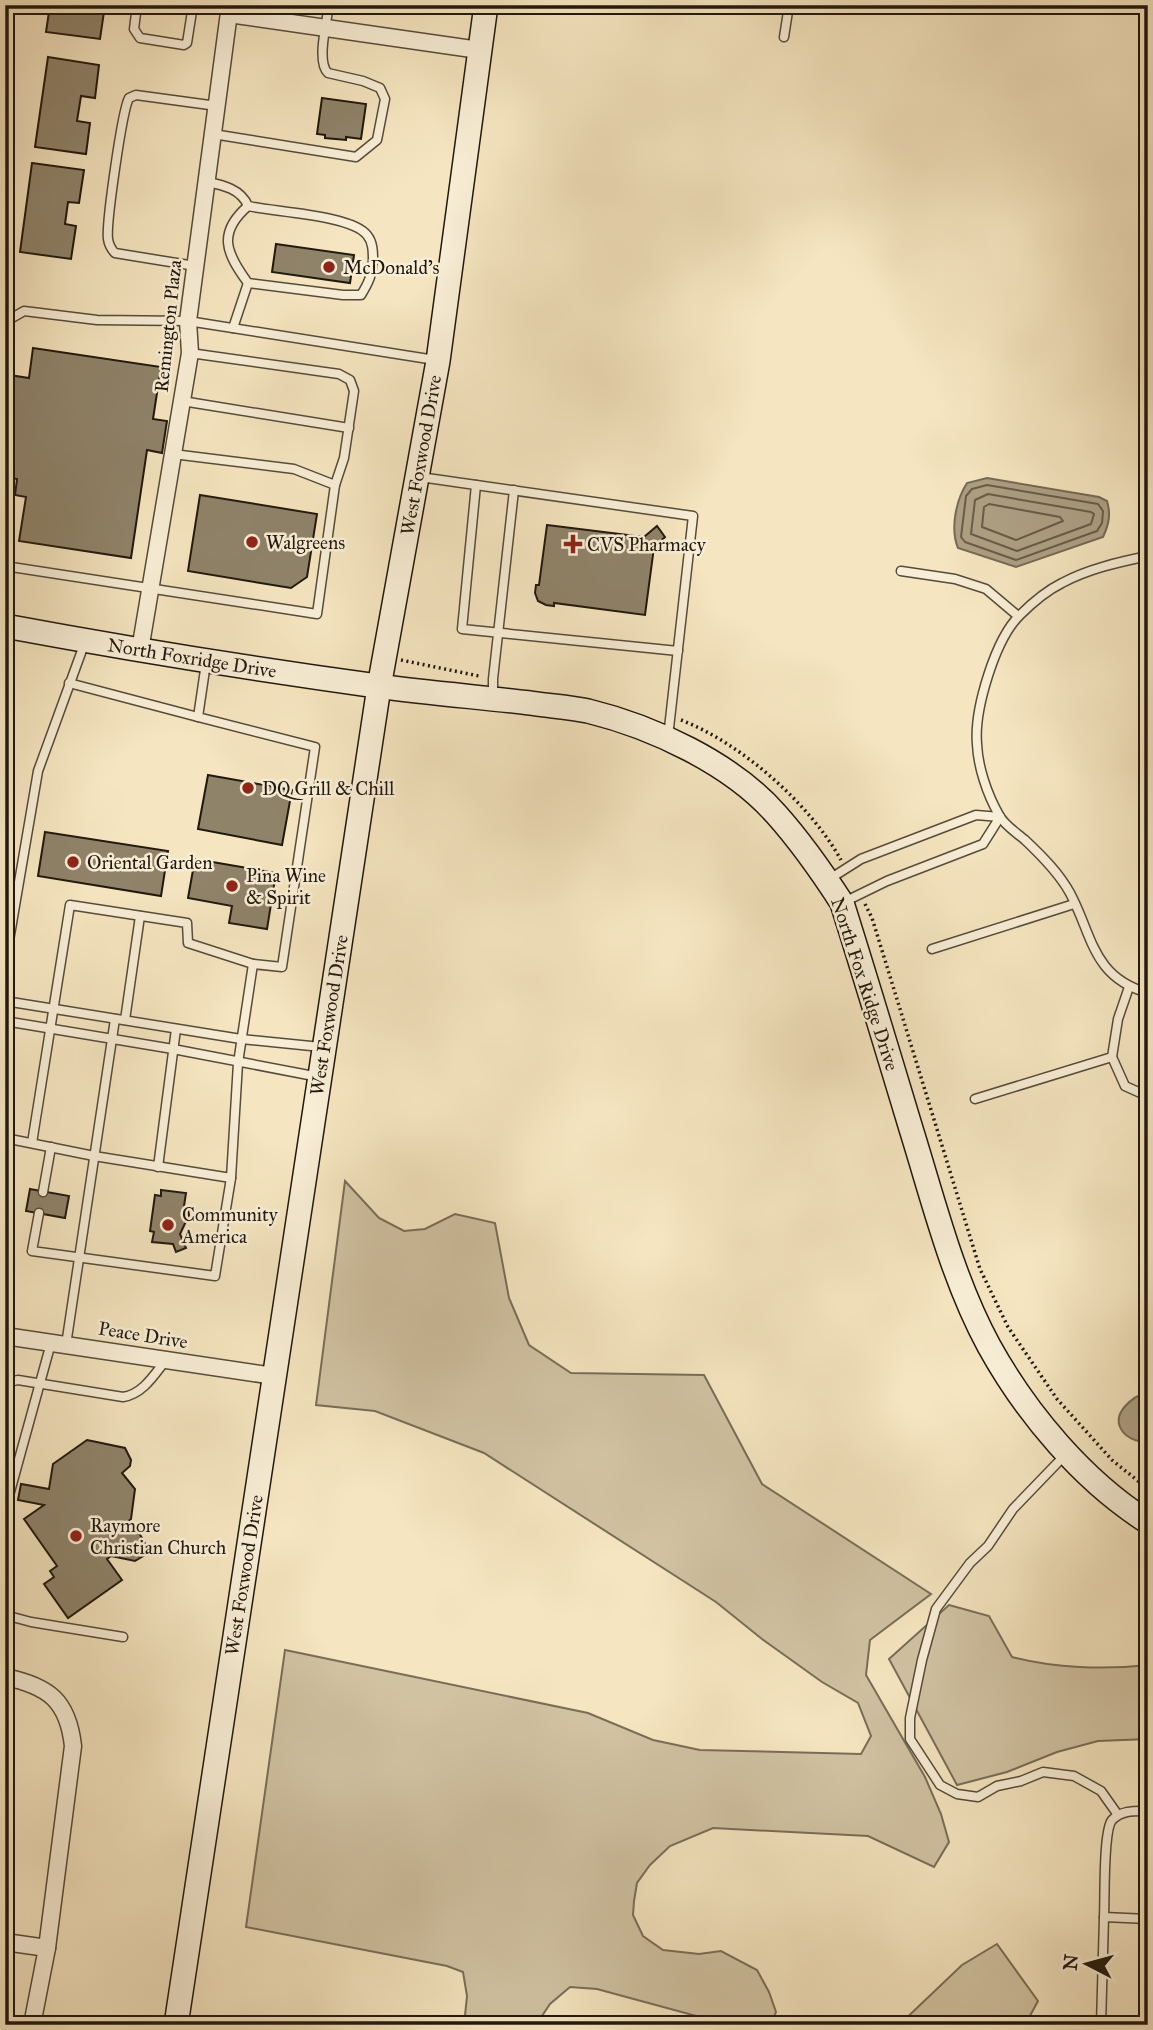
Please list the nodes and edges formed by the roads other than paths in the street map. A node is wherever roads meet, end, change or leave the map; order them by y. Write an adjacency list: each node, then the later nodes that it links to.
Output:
1 (137, 5): 2 (lane)
2 (192, 5)
3 (329, 5): 7 (lane)
4 (486, 5): 9 (main road, West Foxwood Drive)
5 (789, 5): 8 (lane)
6 (229, 9): 7 (street); 10 (street, Remington Plaza)
7 (326, 27): 9 (street); 11 (lane)
8 (784, 37)
9 (480, 50): 20 (main road, West Foxwood Drive)
10 (217, 106): 11 (street, Remington Plaza); 14 (lane)
11 (213, 134): 12 (street, Remington Plaza)
12 (206, 182): 13 (lane); 14 (street, Remington Plaza)
13 (248, 206): 15 (lane); 15 (lane)
14 (195, 266): 16 (street, Remington Plaza)
15 (248, 283): 18 (lane)
16 (188, 321): 17 (lane); 18 (lane); 19 (street, Remington Plaza)
17 (5, 323)
18 (233, 328): 20 (lane)
19 (190, 353): 21 (street, Remington Plaza); 22 (lane)
20 (438, 361): 24 (main road, West Foxwood Drive)
21 (181, 401): 22 (lane); 23 (street, Remington Plaza)
22 (349, 428): 25 (lane)
23 (173, 454): 25 (lane); 31 (street, Remington Plaza)
24 (417, 477): 26 (lane); 40 (main road, West Foxwood Drive)
25 (335, 485): 31 (lane)
26 (476, 485): 27 (lane); 34 (lane)
27 (514, 491): 34 (lane); 37 (lane)
28 (1148, 556): 32 (lane)
29 (5, 566): 31 (lane)
30 (901, 571): 32 (lane)
31 (150, 589): 36 (street, Remington Plaza)
32 (1018, 616): 44 (lane)
33 (5, 626): 35 (main road, North Foxridge Drive)
34 (498, 633): 37 (lane); 41 (lane)
35 (85, 641): 36 (main road, North Foxridge Drive); 39 (lane)
36 (140, 650): 38 (main road, North Foxridge Drive)
37 (678, 651): 43 (lane)
38 (207, 660): 40 (main road, North Foxridge Drive); 42 (lane)
39 (69, 683): 42 (lane); 50 (lane)
40 (379, 687): 41 (main road, North Fox Ridge Drive); 63 (main road, West Foxwood Drive)
41 (493, 689): 43 (main road, North Fox Ridge Drive)
42 (198, 716): 51 (lane)
43 (668, 740): 45 (main road, North Fox Ridge Drive)
44 (1000, 817): 45 (lane); 46 (lane); 47 (lane)
45 (837, 874): 46 (main road, North Fox Ridge Drive)
46 (851, 898): 85 (main road, North Fox Ridge Drive)
47 (1074, 904): 49 (lane); 52 (lane)
48 (140, 916): 51 (lane); 55 (lane); 57 (lane)
49 (932, 949)
50 (5, 964)
51 (253, 964): 62 (lane)
52 (1129, 987): 53 (lane); 65 (lane)
53 (1148, 993)
54 (5, 1002): 55 (lane)
55 (54, 1009): 56 (lane); 59 (lane)
56 (115, 1019): 57 (lane); 61 (lane)
57 (125, 1020): 60 (lane)
58 (5, 1021): 59 (lane)
59 (51, 1027): 61 (lane); 71 (lane)
60 (176, 1028): 62 (lane); 64 (lane)
61 (112, 1038): 64 (lane); 73 (lane)
62 (241, 1039): 63 (lane); 66 (lane)
63 (324, 1048): 67 (main road, West Foxwood Drive)
64 (173, 1049): 66 (lane); 74 (lane)
65 (1112, 1057): 68 (lane); 69 (lane)
66 (238, 1063): 67 (lane); 75 (lane)
67 (320, 1077): 82 (main road, West Foxwood Drive)
68 (1145, 1095)
69 (975, 1099)
70 (5, 1138): 71 (lane)
71 (32, 1143): 72 (lane)
72 (51, 1147): 73 (lane); 76 (lane)
73 (94, 1156): 74 (lane); 78 (lane)
74 (158, 1167): 75 (lane)
75 (232, 1178): 78 (lane)
76 (43, 1192)
77 (39, 1213): 78 (lane)
78 (79, 1259): 80 (lane)
79 (5, 1336): 80 (street, Peace Drive)
80 (59, 1344): 81 (street, Peace Drive); 83 (lane)
81 (166, 1360): 82 (street, Peace Drive); 83 (lane)
82 (274, 1376): 98 (main road, West Foxwood Drive)
83 (40, 1382): 84 (lane); 86 (lane)
84 (5, 1383)
85 (1067, 1453): 87 (main road, North Fox Ridge Drive); 92 (lane)
86 (5, 1510)
87 (1148, 1522)
88 (5, 1615): 89 (lane)
89 (123, 1637)
90 (5, 1677): 96 (street)
91 (1148, 1811): 92 (lane)
92 (1118, 1815): 93 (lane)
93 (1104, 1917): 94 (lane); 99 (lane)
94 (1148, 1919)
95 (5, 1942): 96 (street)
96 (47, 1948): 97 (street)
97 (32, 2025)
98 (176, 2025)
99 (1101, 2025)

